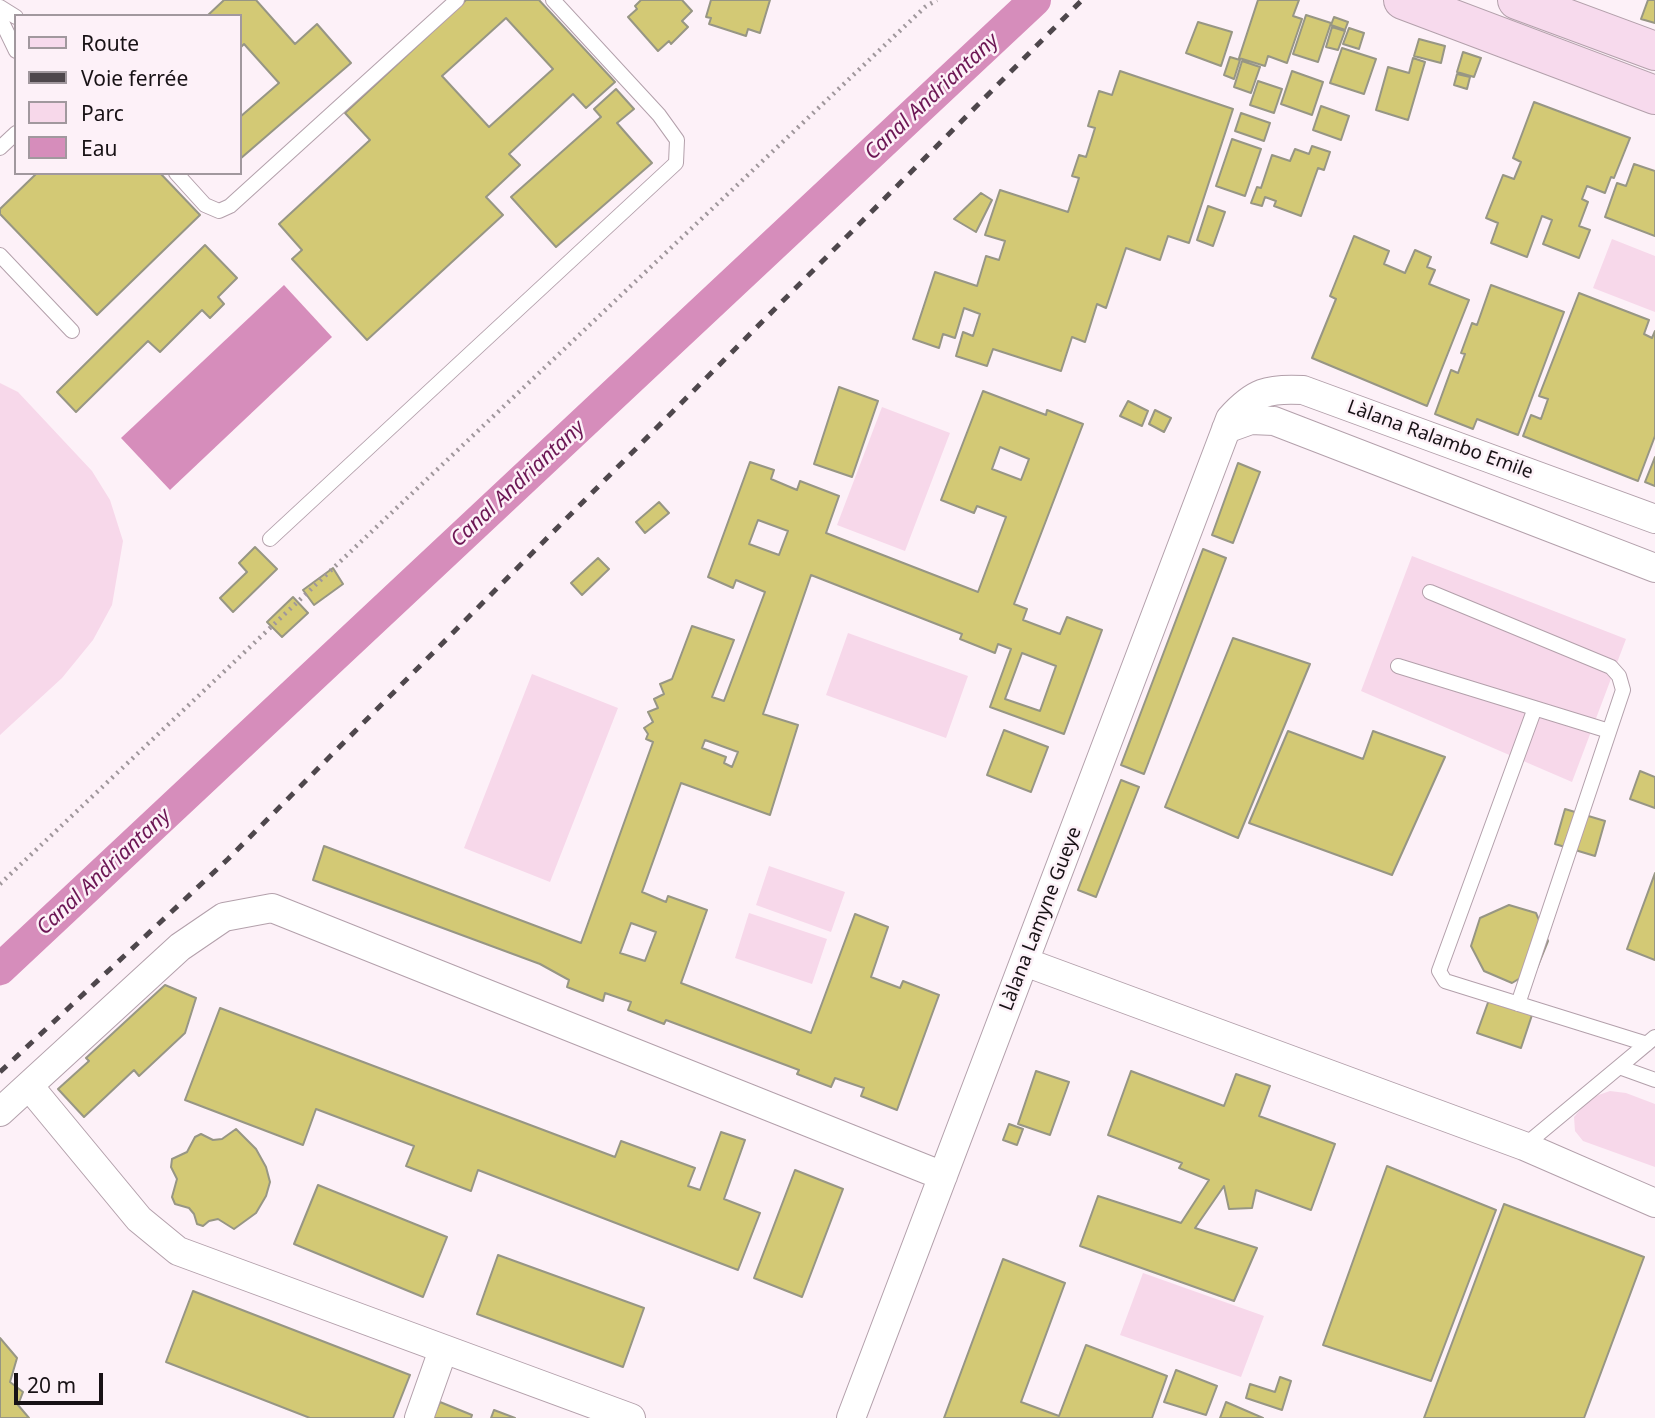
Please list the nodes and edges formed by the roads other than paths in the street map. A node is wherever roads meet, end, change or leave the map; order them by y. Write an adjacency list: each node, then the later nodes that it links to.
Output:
1 (457, 0): 11 (lane)
2 (553, 0): 16 (lane)
3 (1403, 0): 8 (main road)
4 (1517, 0): 7 (main road)
5 (0, 18): 6 (lane)
6 (14, 47)
7 (1655, 51)
8 (1655, 96)
9 (14, 135): 10 (lane)
10 (0, 148)
11 (178, 175)
12 (0, 255): 13 (lane)
13 (72, 331)
14 (1228, 424): 15 (street, Làlana Ralambo Emile); 17 (street); 22 (street, Làlana Lamyne Gueye)
15 (1655, 519)
16 (270, 538)
17 (1655, 568)
18 (1430, 592): 21 (lane)
19 (1398, 666): 20 (lane)
20 (1535, 708): 21 (lane); 23 (lane)
21 (1609, 731): 23 (lane)
22 (1025, 962): 29 (street); 30 (street, Làlana Lamyne Gueye)
23 (1518, 1004): 24 (lane)
24 (1651, 1041): 25 (lane)
25 (1619, 1067): 26 (lane); 29 (lane)
26 (1655, 1080)
27 (29, 1086): 28 (street); 30 (street); 32 (street)
28 (0, 1112)
29 (1524, 1146): 31 (street)
30 (943, 1176): 35 (street, Làlana Lamyne Gueye)
31 (1655, 1203)
32 (443, 1350): 33 (street); 34 (street)
33 (419, 1418)
34 (631, 1418)
35 (851, 1418)

